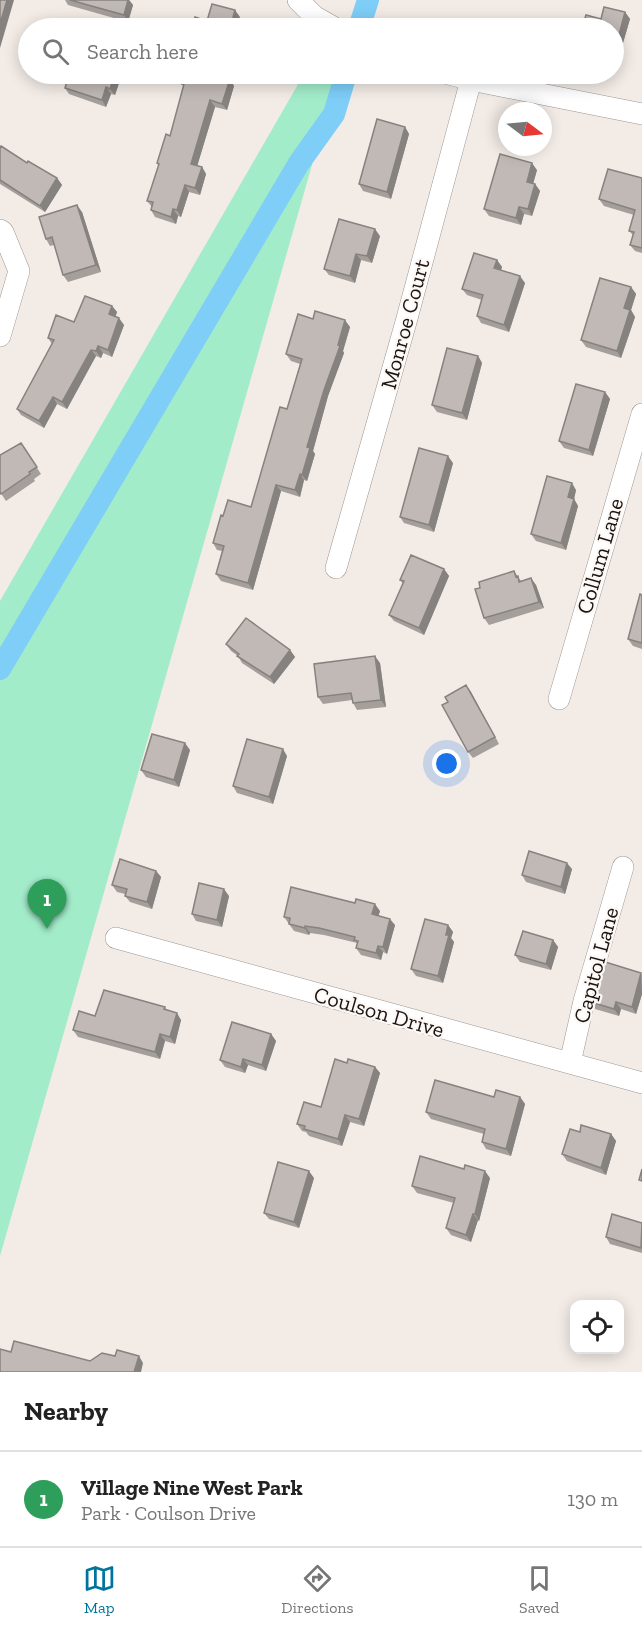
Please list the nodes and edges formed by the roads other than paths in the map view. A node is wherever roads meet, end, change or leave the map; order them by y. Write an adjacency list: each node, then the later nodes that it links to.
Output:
1 (298, 0): 2 (street)
2 (318, 18)
3 (470, 84): 9 (street, Monroe Court)
4 (491, 84): 5 (street)
5 (642, 114)
6 (0, 230): 7 (street)
7 (0, 336)
8 (642, 414): 10 (street, Collum Lane)
9 (336, 568)
10 (559, 699)
11 (623, 867): 13 (street, Capitol Lane)
12 (116, 938): 13 (street, Coulson Drive)
13 (570, 1063): 14 (street, Coulson Drive)
14 (642, 1083)

